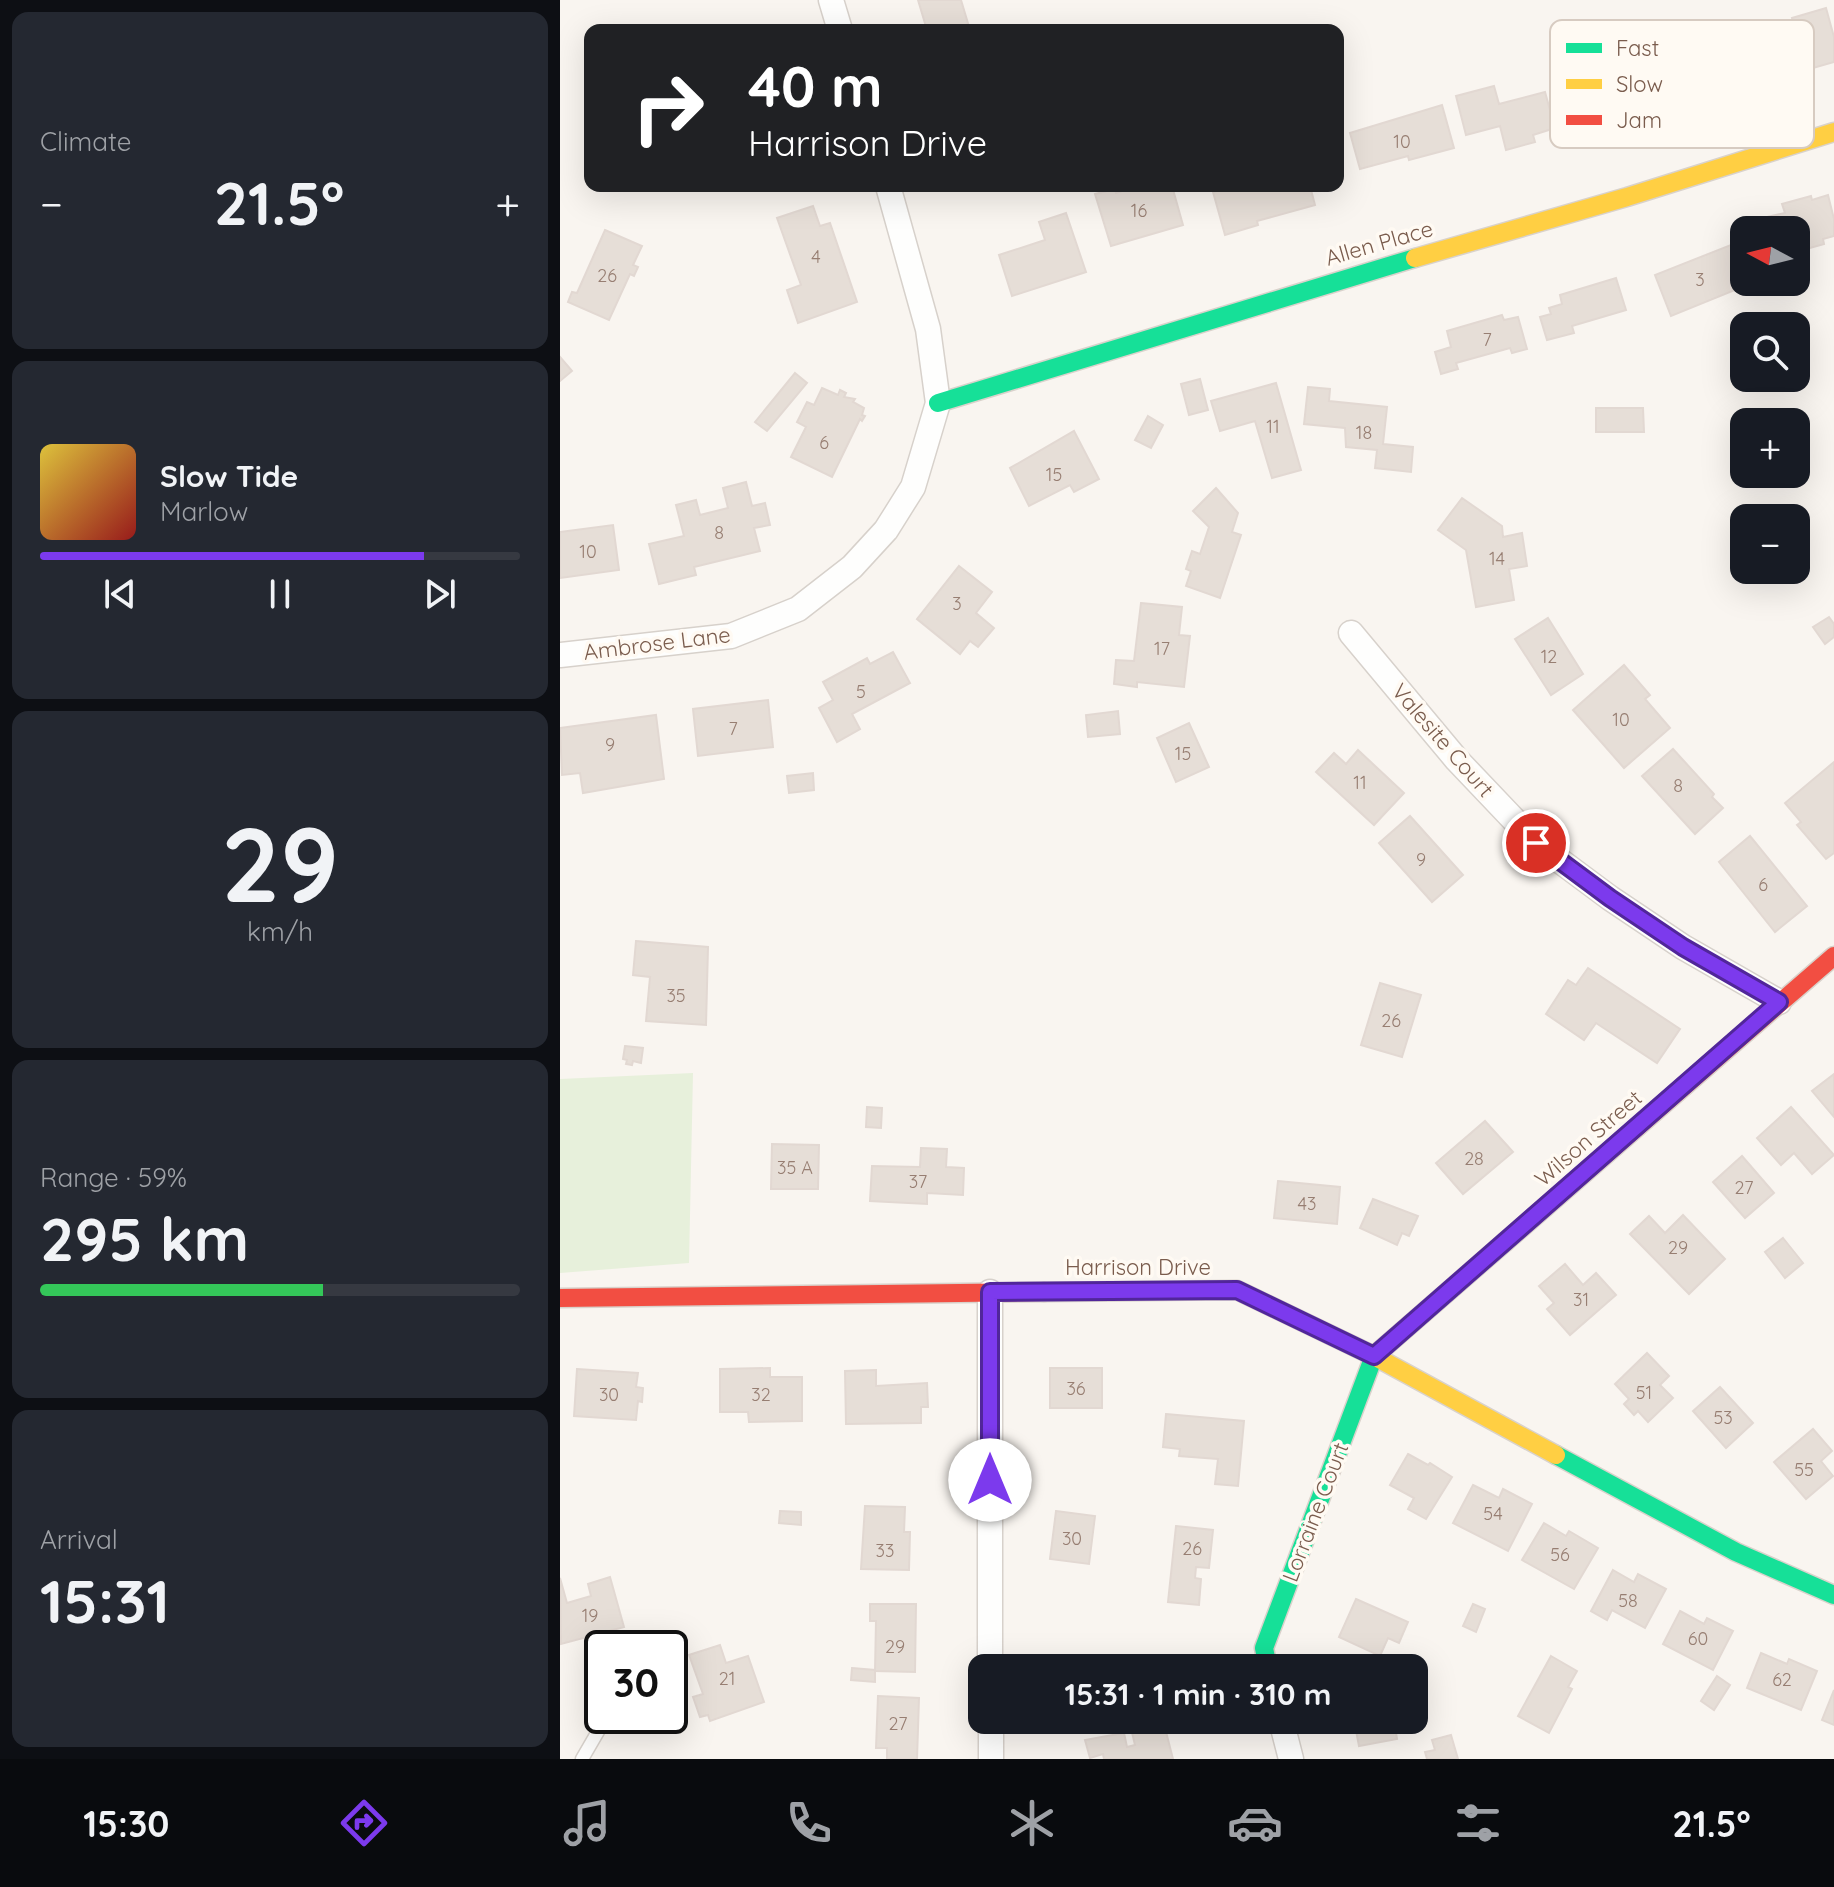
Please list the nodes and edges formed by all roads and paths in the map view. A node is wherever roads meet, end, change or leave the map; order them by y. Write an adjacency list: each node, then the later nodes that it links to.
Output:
1 (831, 0): 2 (street)
2 (838, 24)
3 (1834, 132): 4 (street, Allen Place)
4 (1814, 138)
5 (1783, 148): 7 (street, Allen Place)
6 (890, 192): 7 (street, Ambrose Lane)
7 (938, 403): 9 (street, Ambrose Lane)
8 (1351, 633): 11 (street, Valesite Court)
9 (560, 655)
10 (1834, 956): 11 (street, Wilson Street)
11 (1779, 1002): 14 (street, Wilson Street)
12 (990, 1292): 13 (street, Harrison Drive); 14 (street, Harrison Drive); 16 (street)
13 (560, 1298)
14 (1374, 1356): 15 (street, Harrison Drive); 17 (street, Lorraine Court)
15 (1832, 1592)
16 (990, 1654)
17 (1265, 1654)
18 (597, 1734): 21 (lane)
19 (991, 1734): 22 (street)
20 (1285, 1734): 23 (street)
21 (582, 1759)
22 (991, 1759)
23 (1291, 1759)

